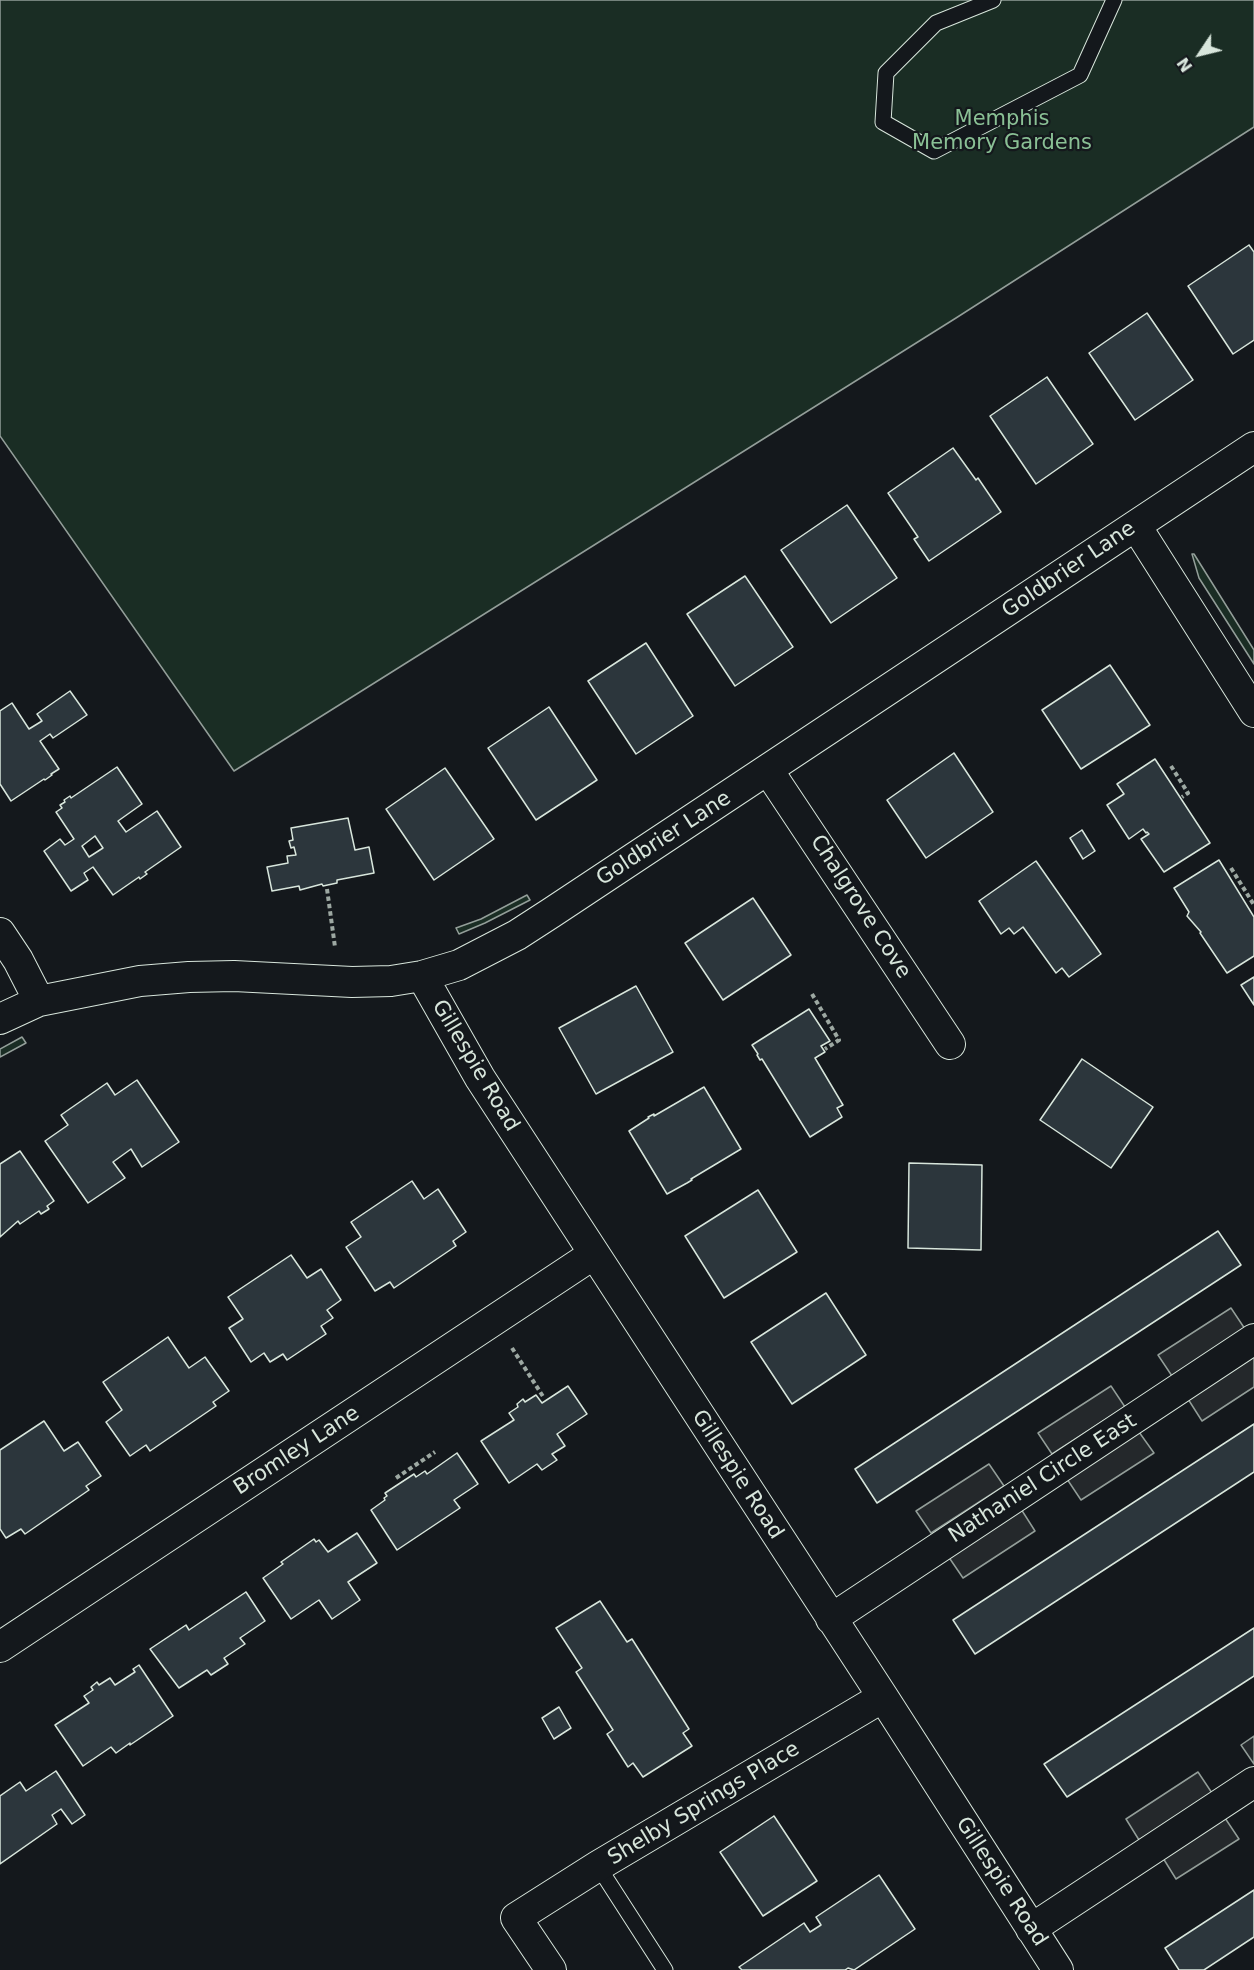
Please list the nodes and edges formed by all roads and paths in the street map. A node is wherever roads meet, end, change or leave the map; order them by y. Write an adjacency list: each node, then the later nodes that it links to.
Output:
1 (993, 0): 2 (lane)
2 (1114, 0)
3 (1254, 447): 4 (street, Goldbrier Lane)
4 (1136, 526): 5 (street); 7 (street, Goldbrier Lane)
5 (1254, 712)
6 (1172, 766): 8 (path)
7 (768, 770): 14 (street, Goldbrier Lane); 18 (street, Chalgrove Cove)
8 (1182, 797)
9 (1231, 867): 11 (path)
10 (327, 889): 13 (path)
11 (1254, 905)
12 (0, 933): 16 (street)
13 (335, 947)
14 (422, 976): 16 (street, Goldbrier Lane); 20 (street, Gillespie Road)
15 (812, 994): 19 (path)
16 (39, 1001): 17 (street, Goldbrier Lane)
17 (0, 1019)
18 (950, 1044)
19 (825, 1049)
20 (594, 1254): 26 (street, Gillespie Road); 27 (street, Bromley Lane)
21 (1254, 1339): 26 (street, Nathaniel Circle East)
22 (512, 1348): 23 (path)
23 (544, 1398)
24 (435, 1452): 25 (path)
25 (396, 1478)
26 (831, 1619): 28 (street, Gillespie Road)
27 (0, 1647)
28 (883, 1697): 30 (street, Shelby Springs Place); 31 (street, Gillespie Road)
29 (1254, 1782): 31 (street)
30 (598, 1866): 32 (street, Shelby Springs Place); 33 (lane)
31 (1031, 1929): 34 (street, Gillespie Road)
32 (551, 1970)
33 (665, 1970)
34 (1058, 1970)

